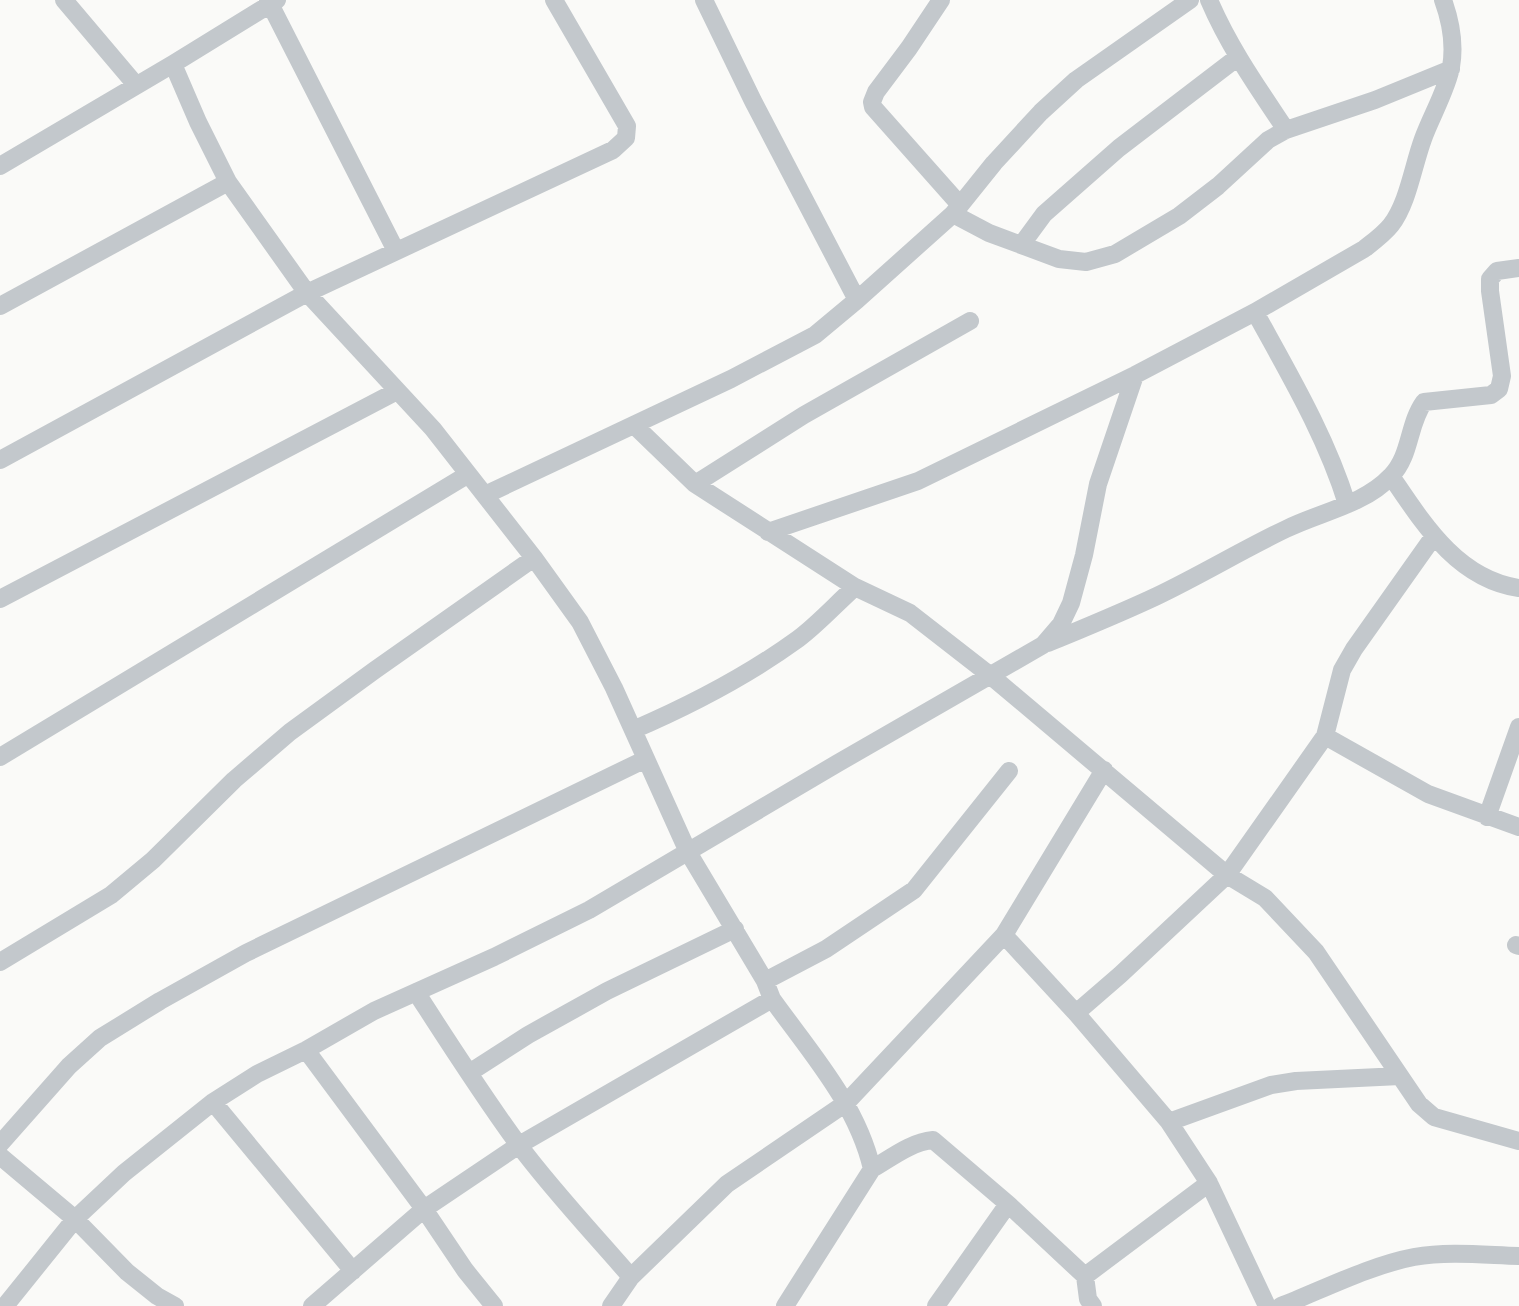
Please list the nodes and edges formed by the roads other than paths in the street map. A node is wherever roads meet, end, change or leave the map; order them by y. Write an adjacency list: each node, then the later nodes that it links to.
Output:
1 (64, 0): 12 (street)
2 (554, 0): 18 (street)
3 (704, 0): 21 (street)
4 (941, 0): 16 (street)
5 (1190, 0): 16 (street)
6 (1209, 0): 9 (street)
7 (1443, 0): 11 (street)
8 (271, 2): 10 (street); 18 (street)
9 (1238, 57): 13 (street); 17 (street)
10 (173, 64): 12 (street); 15 (street)
11 (1451, 69): 13 (street); 23 (street)
12 (136, 85): 14 (street)
13 (1286, 130): 17 (street)
14 (0, 166)
15 (228, 182): 20 (street); 22 (street)
16 (956, 210): 17 (street); 21 (street)
17 (1022, 244)
18 (396, 251): 20 (street)
19 (1519, 268): 30 (street)
20 (307, 293): 26 (street); 28 (street)
21 (857, 300): 27 (street)
22 (0, 306)
23 (1255, 312): 25 (street); 33 (street)
24 (970, 321): 31 (street)
25 (1135, 375): 34 (street); 40 (street)
26 (397, 391): 29 (street); 39 (street)
27 (634, 425): 31 (street); 32 (street)
28 (0, 460)
29 (467, 475): 32 (street); 45 (street)
30 (1391, 476): 33 (street); 35 (street)
31 (695, 484): 34 (street)
32 (485, 495): 36 (street)
33 (1347, 504): 40 (street)
34 (768, 532): 37 (street)
35 (1434, 536): 38 (street); 44 (street)
36 (534, 558): 43 (street); 55 (street)
37 (855, 586): 41 (street); 43 (street)
38 (1519, 588)
39 (0, 599)
40 (1043, 645): 41 (street)
41 (991, 676): 47 (street); 51 (street)
42 (1519, 727): 49 (street)
43 (633, 730): 46 (street)
44 (1325, 736): 49 (street); 52 (street)
45 (0, 757)
46 (646, 759): 51 (street); 67 (street)
47 (1104, 770): 52 (street); 54 (street)
48 (1008, 771): 56 (street)
49 (1487, 817): 50 (street)
50 (1519, 827)
51 (688, 852): 53 (street); 57 (street)
52 (1227, 875): 59 (street); 62 (street)
53 (735, 929): 56 (street); 61 (street)
54 (1004, 934): 59 (street); 64 (street)
55 (0, 962)
56 (765, 981): 58 (street)
57 (416, 992): 60 (street); 61 (street)
58 (772, 999): 64 (street); 68 (street)
59 (1076, 1013): 65 (street)
60 (306, 1050): 63 (street); 73 (street)
61 (469, 1073): 68 (street)
62 (1400, 1076): 65 (street); 66 (street)
63 (213, 1101): 74 (street); 76 (street)
64 (846, 1103): 70 (street); 78 (street)
65 (1169, 1122): 71 (street)
66 (1519, 1141)
67 (0, 1144)
68 (519, 1145): 73 (street); 78 (street)
69 (0, 1156): 74 (street)
70 (872, 1169): 72 (street); 87 (street)
71 (1209, 1183): 77 (street); 80 (street)
72 (1008, 1204): 77 (street); 88 (street)
73 (424, 1209): 76 (street); 85 (street)
74 (75, 1219): 79 (street); 82 (street)
75 (1519, 1256): 89 (street)
76 (353, 1271): 84 (street)
77 (1085, 1276): 81 (street)
78 (631, 1277): 86 (street)
79 (153, 1301): 83 (street)
80 (1259, 1303)
81 (1088, 1304)
82 (5, 1306)
83 (175, 1306)
84 (312, 1306)
85 (494, 1306)
86 (611, 1306)
87 (785, 1306)
88 (936, 1306)
89 (1281, 1306)

